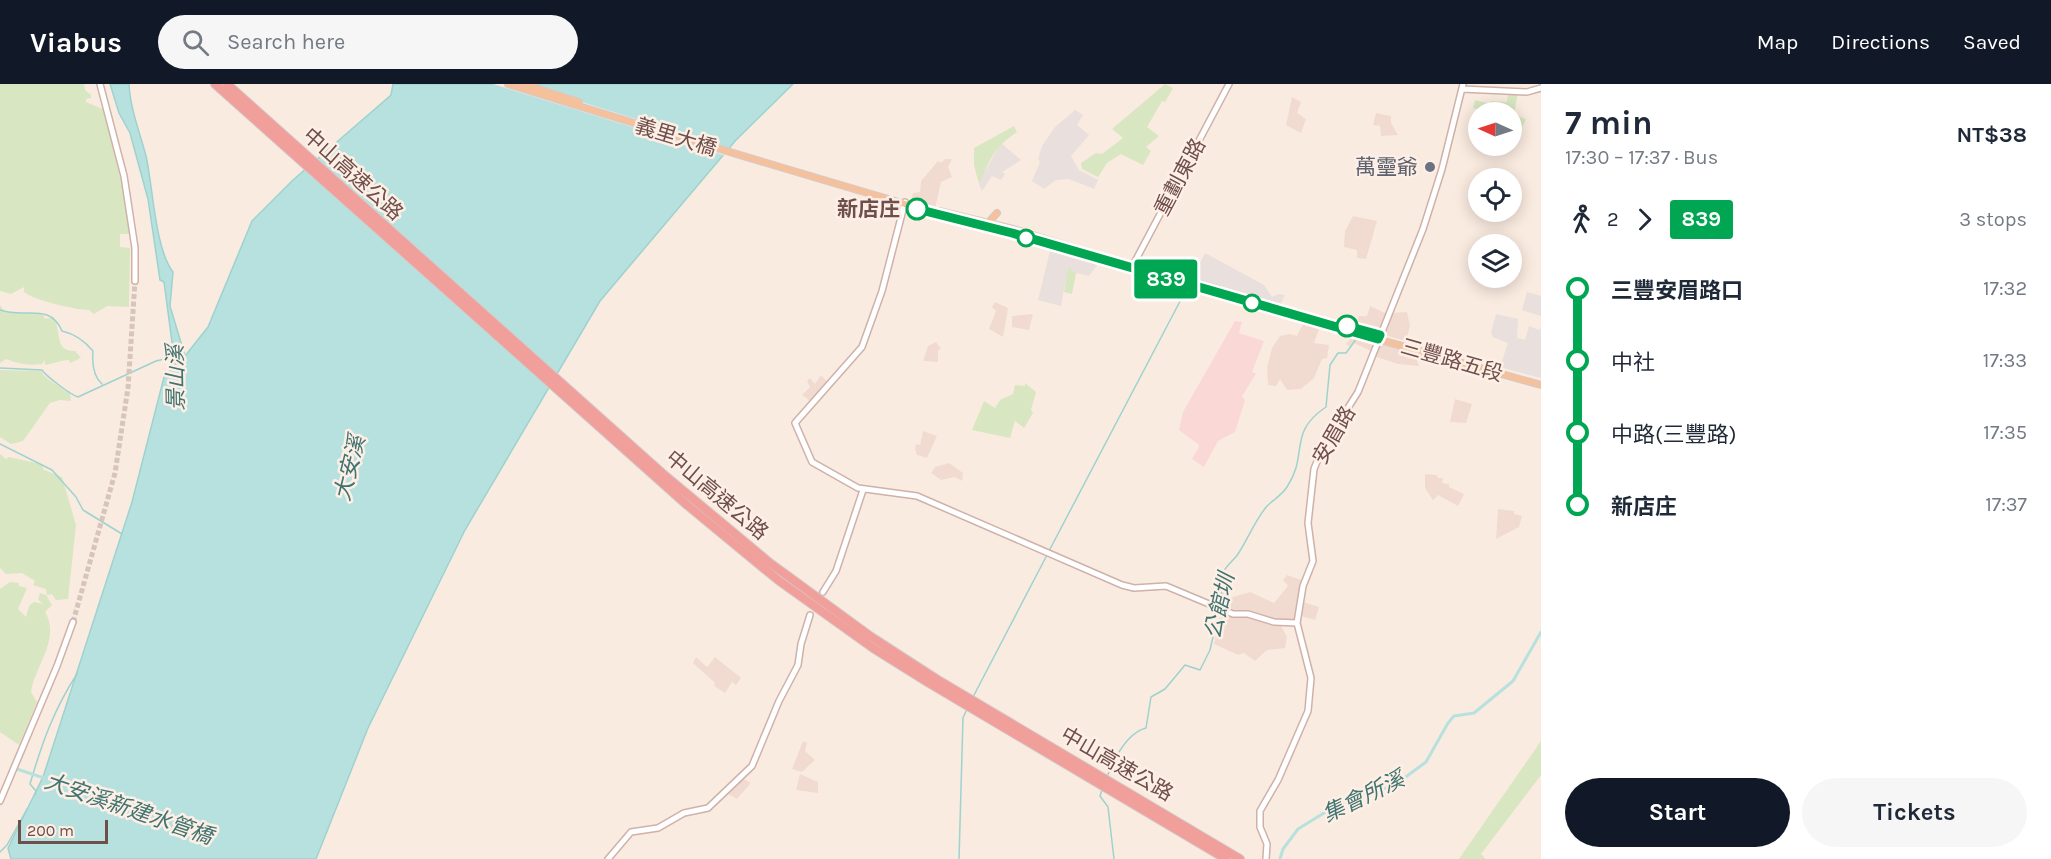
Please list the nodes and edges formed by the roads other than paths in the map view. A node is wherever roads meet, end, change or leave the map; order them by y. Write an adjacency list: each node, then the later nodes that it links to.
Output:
1 (100, 84): 15 (street)
2 (215, 84): 9 (highway, 中山高速公路)
3 (227, 84): 9 (highway, 中山高速公路)
4 (508, 84): 10 (main road, 義里大橋)
5 (523, 84): 10 (main road, 義里大橋)
6 (1229, 84): 14 (street, 重劃東路)
7 (1462, 86): 8 (street); 16 (street, 安眉路)
8 (1541, 88)
9 (243, 104): 18 (highway, 中山高速公路)
10 (844, 186): 11 (main road, 三豐路五段)
11 (904, 204): 13 (main road, 三豐路五段); 14 (main road, 三豐路五段); 19 (street)
12 (997, 213): 13 (main road)
13 (988, 223): 14 (main road, 三豐路五段)
14 (1132, 267): 16 (main road, 三豐路五段)
15 (135, 281)
16 (1379, 337): 17 (main road, 三豐路五段); 23 (street, 安眉路)
17 (1541, 382)
18 (573, 399): 26 (highway, 中山高速公路); 27 (highway, 中山高速公路)
19 (863, 490): 20 (street); 23 (street)
20 (823, 592)
21 (810, 615): 25 (street)
22 (73, 622): 24 (street)
23 (1297, 623): 28 (street, 安眉路)
24 (0, 801)
25 (608, 859)
26 (1226, 859)
27 (1239, 859)
28 (1266, 859)

